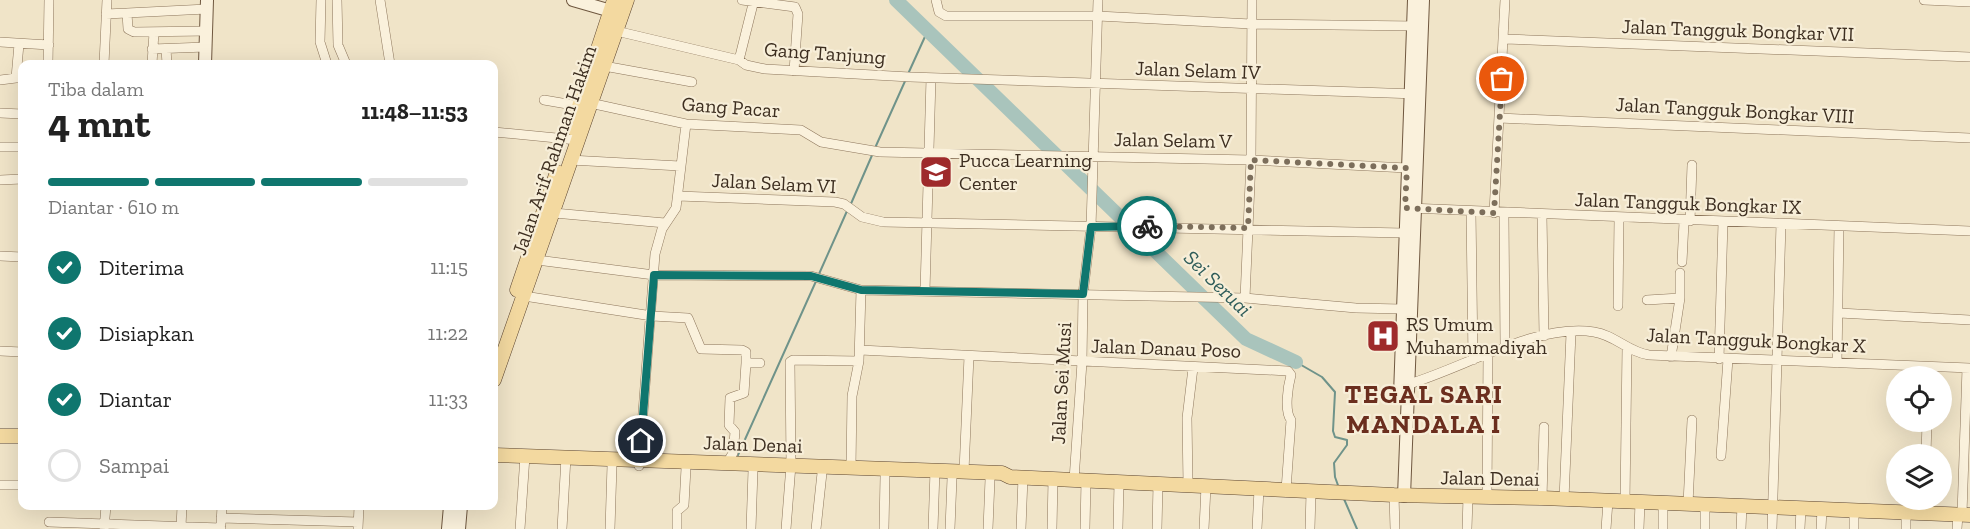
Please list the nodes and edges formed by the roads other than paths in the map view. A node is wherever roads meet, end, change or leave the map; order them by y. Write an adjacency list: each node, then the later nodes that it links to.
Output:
1 (49, 0): 31 (street)
2 (107, 0): 21 (street)
3 (321, 0): 41 (street)
4 (338, 0): 42 (street)
5 (380, 0): 43 (street)
6 (573, 0): 19 (street)
7 (627, 0): 19 (main road, Jalan Arif Rahman Hakim)
8 (742, 0): 16 (street)
9 (936, 0): 22 (street)
10 (1098, 0): 22 (street, Jalan Sei Musi)
11 (1252, 0): 23 (street)
12 (1414, 0): 24 (street)
13 (1423, 0): 24 (street)
14 (1505, 0): 28 (street)
15 (1924, 0): 17 (street)
16 (754, 1): 44 (street); 46 (street)
17 (1970, 2)
18 (207, 5): 20 (street); 26 (street)
19 (616, 8): 25 (main road, Jalan Arif Rahman Hakim)
20 (127, 13): 21 (street); 27 (street)
21 (106, 14): 37 (street)
22 (1098, 16): 23 (street); 51 (street, Jalan Sei Musi)
23 (1251, 24): 24 (street); 52 (street)
24 (1418, 26): 53 (street)
25 (610, 29): 44 (street, Gang Tanjung); 45 (main road, Jalan Arif Rahman Hakim); 55 (main road, Jalan Arif Rahman Hakim)
26 (207, 31): 27 (street); 32 (street)
27 (154, 32): 33 (street)
28 (1505, 39): 35 (street, Jalan Tangguk Bongkar VII); 58 (street)
29 (0, 42): 30 (street)
30 (19, 44): 31 (street); 49 (street)
31 (49, 45): 36 (street)
32 (206, 47): 34 (street); 40 (street)
33 (152, 49): 34 (street); 38 (street)
34 (166, 49): 39 (street)
35 (1970, 57)
36 (48, 60)
37 (104, 60)
38 (152, 60)
39 (167, 60)
40 (204, 60)
41 (326, 60)
42 (344, 60)
43 (389, 60)
44 (739, 60): 46 (street, Gang Tanjung)
45 (604, 66): 50 (street); 55 (main road, Jalan Arif Rahman Hakim)
46 (794, 71): 47 (street, Gang Tanjung)
47 (931, 78): 48 (street, Gang Tanjung); 66 (street)
48 (975, 79): 51 (street, Jalan Selam IV)
49 (0, 80)
50 (692, 82)
51 (1097, 83): 52 (street, Jalan Selam IV); 67 (street, Jalan Sei Musi)
52 (1251, 90): 53 (street, Jalan Selam IV); 69 (street)
53 (1414, 95): 72 (street); 76 (street)
54 (544, 100): 55 (street, Gang Pacar)
55 (584, 105): 59 (street, Gang Pacar); 62 (main road, Jalan Arif Rahman Hakim)
56 (0, 113): 57 (street)
57 (18, 114)
58 (1499, 118): 61 (street, Jalan Tangguk Bongkar VIII); 79 (street)
59 (686, 124): 65 (street, Gang Pacar); 71 (street)
60 (498, 132): 62 (street)
61 (1970, 138)
62 (573, 139): 68 (main road, Jalan Arif Rahman Hakim); 113 (main road, Jalan Arif Rahman Hakim)
63 (0, 147): 64 (street)
64 (18, 147)
65 (872, 149): 66 (street, Jalan Selam V)
66 (927, 153): 67 (street, Jalan Selam V); 86 (street)
67 (1094, 156): 69 (street, Jalan Selam V); 89 (street, Jalan Sei Musi)
68 (570, 160): 71 (street); 78 (main road, Jalan Arif Rahman Hakim)
69 (1251, 160): 72 (street, Jalan Selam V); 90 (street)
70 (1692, 165): 83 (street)
71 (680, 166): 75 (street)
72 (1407, 168): 76 (street)
73 (18, 179): 74 (street)
74 (0, 180)
75 (678, 196): 85 (street); 86 (street, Jalan Selam VI)
76 (1410, 209): 77 (street, Jalan Tangguk Bongkar IX); 92 (street); 135 (street)
77 (1472, 212): 79 (street, Jalan Tangguk Bongkar IX); 123 (street)
78 (554, 213): 85 (street); 95 (main road, Jalan Arif Rahman Hakim)
79 (1494, 213): 80 (street, Jalan Tangguk Bongkar IX)
80 (1504, 214): 81 (street, Jalan Tangguk Bongkar IX); 114 (street)
81 (1542, 215): 82 (street, Jalan Tangguk Bongkar IX); 112 (street)
82 (1619, 218): 83 (street, Jalan Tangguk Bongkar IX); 106 (street)
83 (1687, 221): 84 (street, Jalan Tangguk Bongkar IX); 96 (street)
84 (1723, 222): 87 (street, Jalan Tangguk Bongkar IX); 122 (street)
85 (665, 224): 98 (street)
86 (926, 224): 89 (street, Jalan Selam VI); 100 (street)
87 (1780, 224): 88 (street, Jalan Tangguk Bongkar IX); 124 (street)
88 (1839, 226): 91 (street, Jalan Tangguk Bongkar IX); 108 (street)
89 (1091, 227): 90 (street, Jalan Selam VI); 101 (street, Jalan Sei Musi)
90 (1248, 228): 92 (street, Jalan Selam VI); 103 (street)
91 (1970, 231)
92 (1404, 234): 107 (street)
93 (0, 256): 94 (street)
94 (18, 257)
95 (537, 260): 98 (street); 102 (main road, Jalan Arif Rahman Hakim)
96 (1682, 262)
97 (1680, 273): 104 (street)
98 (654, 275): 99 (street); 109 (street)
99 (861, 290): 100 (street); 116 (street)
100 (925, 291): 101 (street)
101 (1083, 294): 103 (street); 126 (street, Jalan Sei Musi)
102 (524, 296): 109 (street); 133 (main road, Jalan Arif Rahman Hakim)
103 (1245, 298): 107 (street)
104 (1680, 298): 105 (street); 121 (street)
105 (1647, 300)
106 (1618, 306)
107 (1401, 309): 169 (street)
108 (1839, 313): 110 (street); 129 (street)
109 (652, 316): 127 (street); 145 (street)
110 (1970, 320)
111 (1571, 333): 112 (street, Jalan Tangguk Bongkar X); 115 (street, Jalan Tangguk Bongkar X); 173 (street)
112 (1544, 336): 114 (street, Jalan Tangguk Bongkar X)
113 (498, 346)
114 (1505, 346): 119 (street, Jalan Tangguk Bongkar X)
115 (1627, 347): 121 (street, Jalan Tangguk Bongkar X); 175 (street)
116 (860, 350): 120 (street, Jalan Danau Poso); 125 (street)
117 (0, 351): 118 (street)
118 (18, 352)
119 (1488, 353): 123 (street, Jalan Tangguk Bongkar X); 171 (street)
120 (969, 356): 126 (street, Jalan Danau Poso); 154 (street)
121 (1671, 357): 122 (street, Jalan Tangguk Bongkar X)
122 (1723, 359): 124 (street, Jalan Tangguk Bongkar X); 141 (street)
123 (1473, 360): 135 (street, Jalan Tangguk Bongkar X)
124 (1776, 360): 129 (street, Jalan Tangguk Bongkar X); 181 (street)
125 (859, 361): 149 (street); 150 (street)
126 (1082, 362): 130 (street, Jalan Danau Poso); 159 (street, Jalan Sei Musi)
127 (746, 363): 128 (street); 147 (street)
128 (760, 363)
129 (1837, 363): 131 (street, Jalan Tangguk Bongkar X)
130 (1193, 368): 164 (street); 167 (street, Jalan Danau Poso)
131 (1886, 368)
132 (1968, 368): 134 (street, Jalan Tangguk Bongkar X); 194 (street)
133 (498, 369)
134 (1952, 370)
135 (1409, 384): 169 (street)
136 (1692, 420): 178 (street)
137 (1544, 427): 172 (street)
138 (0, 436): 139 (main road)
139 (18, 436)
140 (498, 455): 142 (main road, Jalan Denai)
141 (1721, 456)
142 (525, 459): 143 (main road, Jalan Denai); 144 (main road, Jalan Denai); 202 (street)
143 (566, 460): 145 (main road, Jalan Denai); 146 (main road, Jalan Denai); 203 (street)
144 (498, 462)
145 (639, 463): 146 (main road, Jalan Denai); 147 (main road, Jalan Denai); 148 (main road, Jalan Denai)
146 (612, 465): 204 (street)
147 (727, 466): 148 (main road, Jalan Denai); 149 (main road, Jalan Denai); 151 (main road, Jalan Denai)
148 (686, 468): 205 (street)
149 (790, 468): 150 (main road, Jalan Denai); 151 (main road, Jalan Denai); 152 (main road, Jalan Denai); 207 (street)
150 (851, 468): 153 (main road, Jalan Denai)
151 (753, 470): 206 (street)
152 (822, 473): 155 (main road, Jalan Denai); 208 (street)
153 (935, 474): 154 (main road, Jalan Denai); 155 (main road, Jalan Denai); 210 (street)
154 (958, 475): 156 (main road, Jalan Denai); 157 (main road, Jalan Denai); 211 (street)
155 (885, 476): 209 (street)
156 (1016, 477): 157 (main road, Jalan Denai); 158 (main road, Jalan Denai); 213 (street)
157 (990, 479): 212 (street)
158 (1053, 479): 159 (main road, Jalan Denai); 214 (street)
159 (1080, 480): 160 (main road, Jalan Denai); 215 (street, Jalan Sei Musi)
160 (1119, 482): 161 (main road, Jalan Denai); 216 (street)
161 (1158, 484): 164 (main road, Jalan Denai); 217 (street)
162 (0, 485): 163 (street)
163 (18, 485)
164 (1188, 485): 165 (main road, Jalan Denai)
165 (1206, 486): 166 (main road, Jalan Denai); 218 (street)
166 (1259, 489): 167 (main road, Jalan Denai); 219 (street)
167 (1286, 490): 168 (main road, Jalan Denai)
168 (1311, 492): 169 (main road, Jalan Denai); 220 (street)
169 (1399, 496): 170 (main road, Jalan Denai); 221 (street)
170 (1468, 497): 171 (main road, Jalan Denai); 222 (street)
171 (1487, 497): 172 (main road, Jalan Denai)
172 (1542, 498): 173 (main road, Jalan Denai)
173 (1564, 499): 174 (main road, Jalan Denai)
174 (1608, 501): 175 (main road, Jalan Denai); 223 (street)
175 (1625, 502): 176 (main road, Jalan Denai)
176 (1640, 502): 177 (main road, Jalan Denai); 224 (street)
177 (1663, 503): 178 (main road, Jalan Denai); 225 (street)
178 (1688, 504): 179 (main road, Jalan Denai)
179 (1705, 505): 180 (main road, Jalan Denai); 226 (street)
180 (1742, 505): 181 (main road, Jalan Denai); 227 (street)
181 (1774, 507): 182 (main road, Jalan Denai); 228 (street)
182 (1801, 508): 183 (main road, Jalan Denai); 229 (street)
183 (1822, 509): 190 (main road, Jalan Denai); 230 (street)
184 (106, 510): 198 (street)
185 (182, 510): 199 (street)
186 (222, 510): 196 (street)
187 (359, 510): 197 (street)
188 (450, 510): 200 (street)
189 (461, 510): 201 (street)
190 (1854, 510): 193 (main road, Jalan Denai); 231 (street)
191 (1913, 510): 193 (main road, Jalan Denai)
192 (1941, 510): 194 (main road, Jalan Denai)
193 (1906, 512): 232 (street)
194 (1963, 514): 233 (street)
195 (49, 522): 198 (street)
196 (221, 525): 197 (street); 199 (street)
197 (358, 525)
198 (105, 527): 199 (street)
199 (181, 527)
200 (448, 529)
201 (459, 529)
202 (520, 529)
203 (562, 529)
204 (610, 529)
205 (676, 529)
206 (751, 529)
207 (786, 529)
208 (816, 529)
209 (884, 529)
210 (933, 529)
211 (950, 529)
212 (988, 529)
213 (1021, 529)
214 (1052, 529)
215 (1085, 529)
216 (1118, 529)
217 (1157, 529)
218 (1204, 529)
219 (1257, 529)
220 (1310, 529)
221 (1395, 529)
222 (1467, 529)
223 (1606, 529)
224 (1639, 529)
225 (1663, 529)
226 (1705, 529)
227 (1741, 529)
228 (1772, 529)
229 (1800, 529)
230 (1821, 529)
231 (1854, 529)
232 (1906, 529)
233 (1958, 529)

